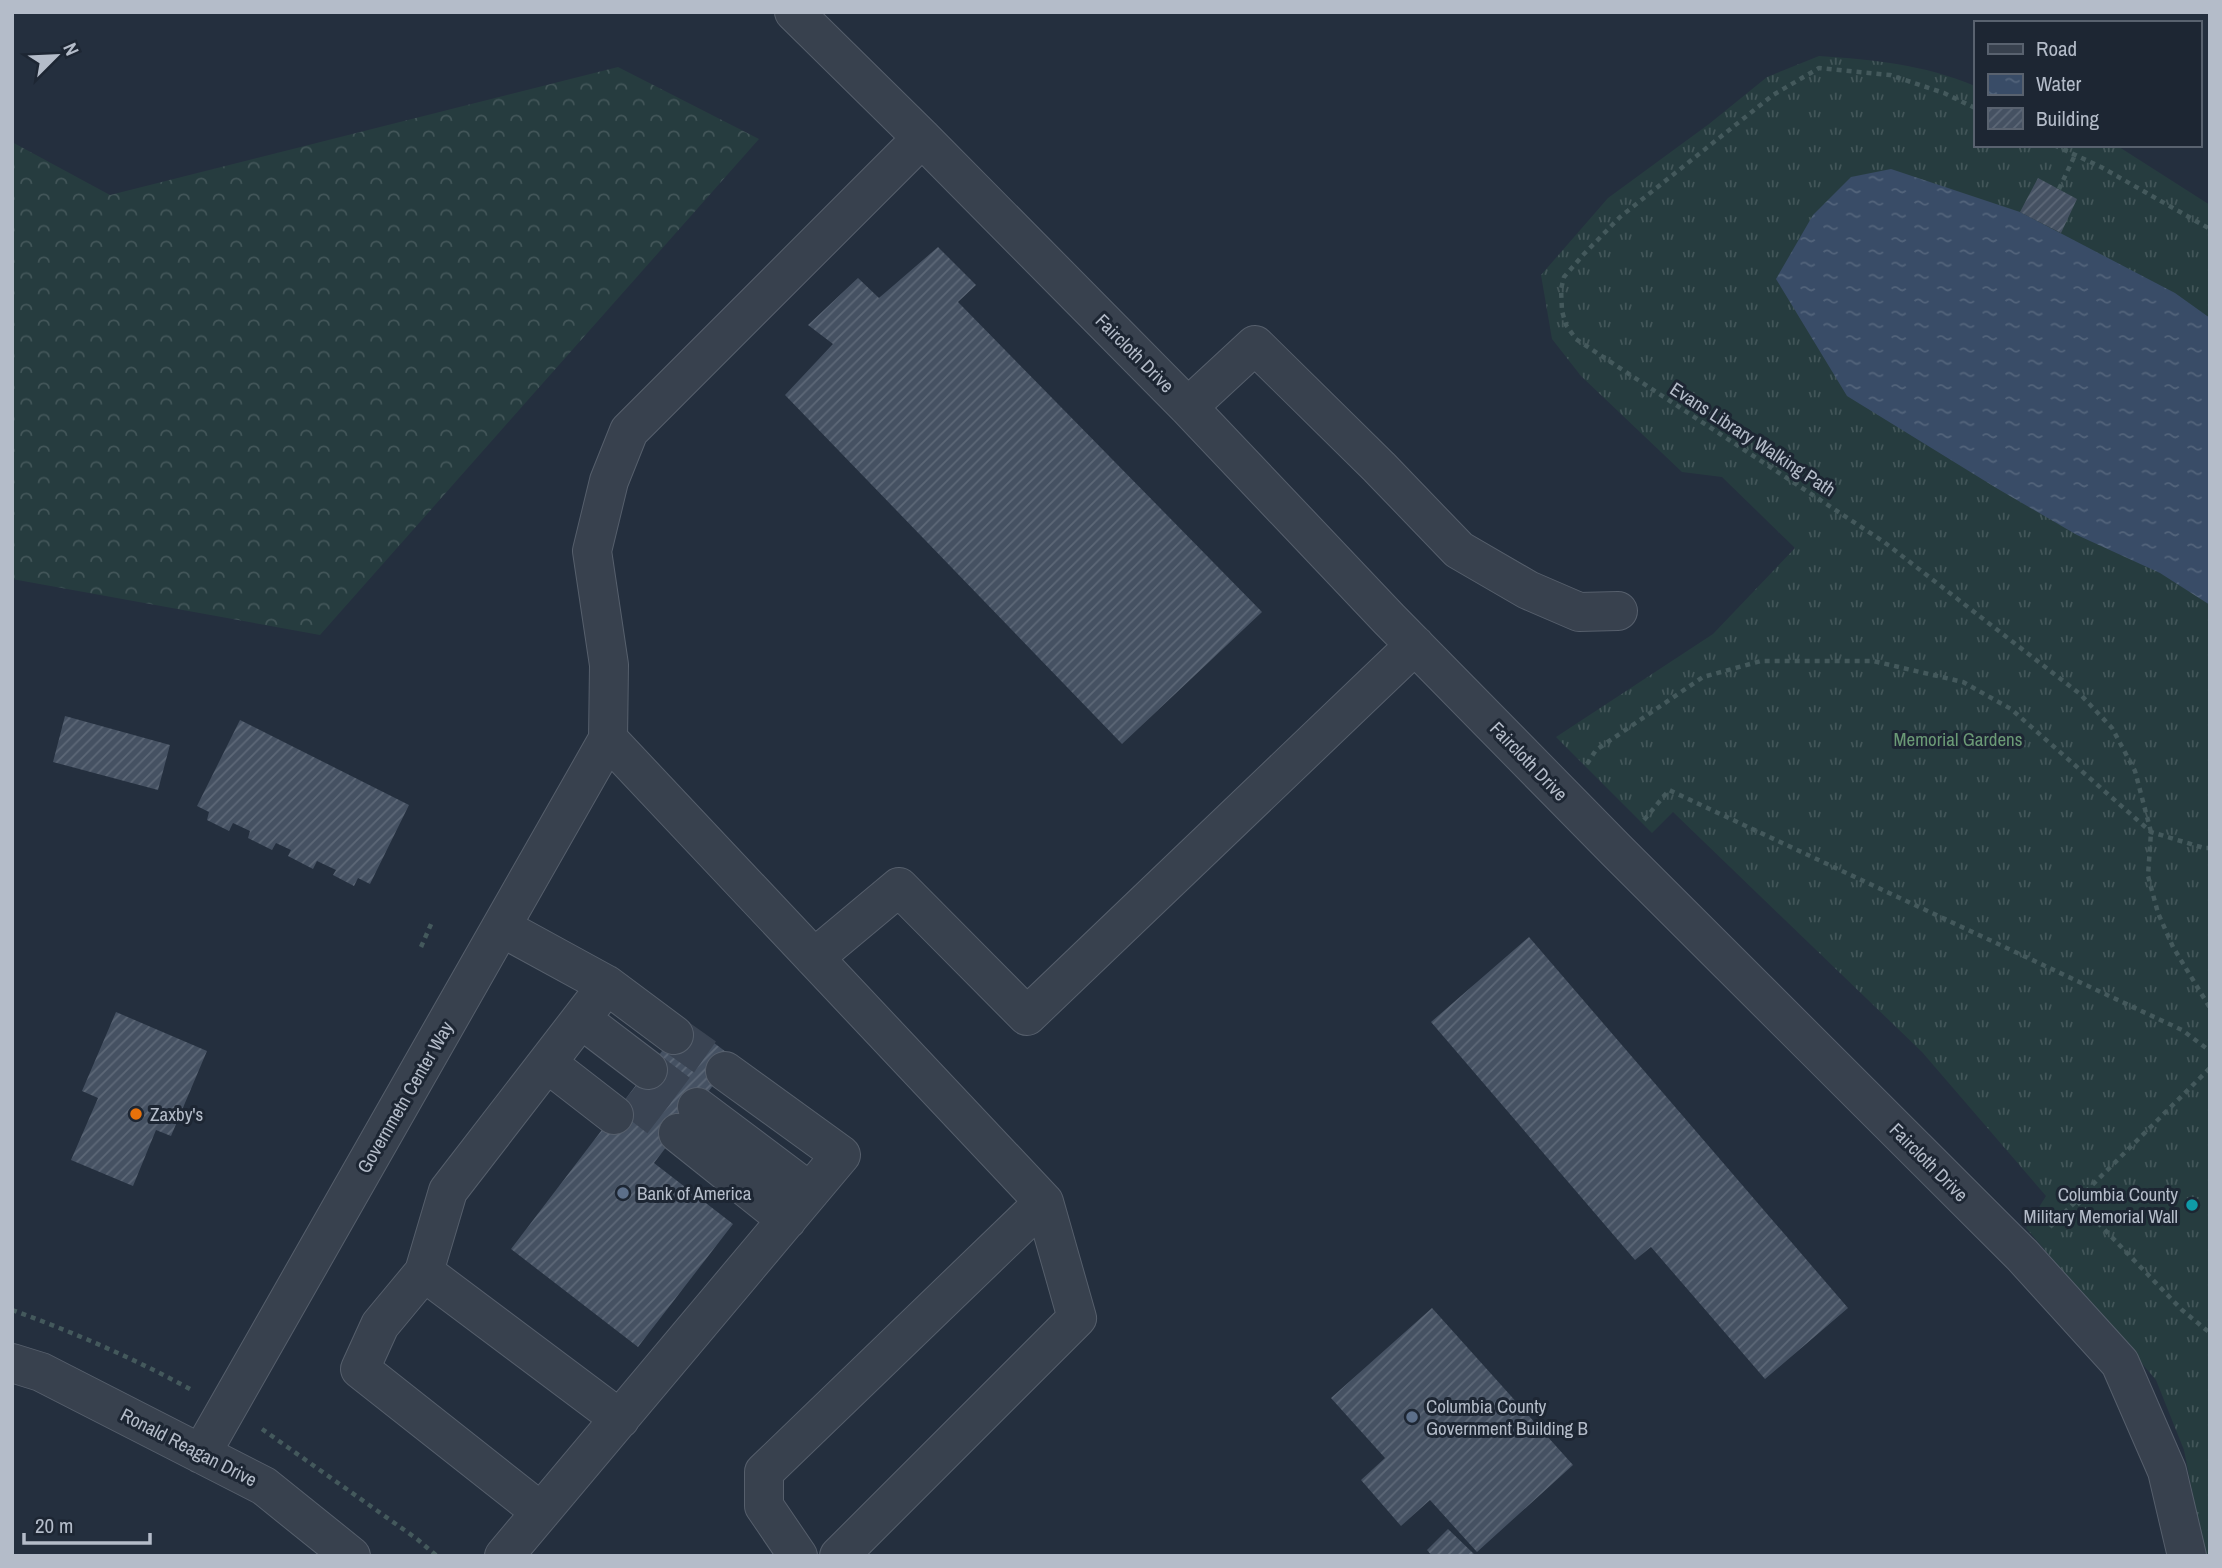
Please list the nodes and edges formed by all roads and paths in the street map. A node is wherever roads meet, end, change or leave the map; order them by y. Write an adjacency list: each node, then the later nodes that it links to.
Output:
1 (794, 12): 3 (street, Faircloth Drive)
2 (1974, 108): 14 (path, Evans Library Walking Path)
3 (922, 138): 8 (street, Faircloth Drive); 11 (street)
4 (2058, 147): 5 (path)
5 (2075, 155): 6 (path); 7 (path)
6 (2059, 189)
7 (2210, 229)
8 (1188, 407): 9 (street); 10 (street, Faircloth Drive)
9 (1618, 611)
10 (1415, 645): 12 (street, Faircloth Drive); 19 (street)
11 (608, 739): 17 (street, Governmetn Center Way); 19 (street)
12 (1565, 797): 14 (path); 27 (street, Faircloth Drive)
13 (1642, 822): 22 (path)
14 (2151, 832): 15 (path); 20 (path, Evans Library Walking Path)
15 (2210, 848)
16 (432, 922): 18 (path)
17 (501, 927): 21 (street); 32 (street, Governmetn Center Way)
18 (421, 947)
19 (814, 958): 26 (street)
20 (2210, 1008)
21 (577, 1024): 21 (street); 28 (street)
22 (2210, 1051)
23 (2210, 1068): 25 (path)
24 (805, 1198): 24 (street); 31 (street)
25 (2077, 1200): 27 (path); 29 (path)
26 (1044, 1202): 36 (street); 37 (street)
27 (2022, 1255): 38 (street, Faircloth Drive)
28 (424, 1272): 31 (street); 33 (street)
29 (2210, 1333)
30 (12, 1363): 32 (street, Ronald Reagan Drive)
31 (620, 1419): 33 (street)
32 (201, 1454): 34 (street, Ronald Reagan Drive)
33 (541, 1512): 35 (street)
34 (351, 1556)
35 (504, 1556)
36 (798, 1556)
37 (839, 1556)
38 (2187, 1556)

